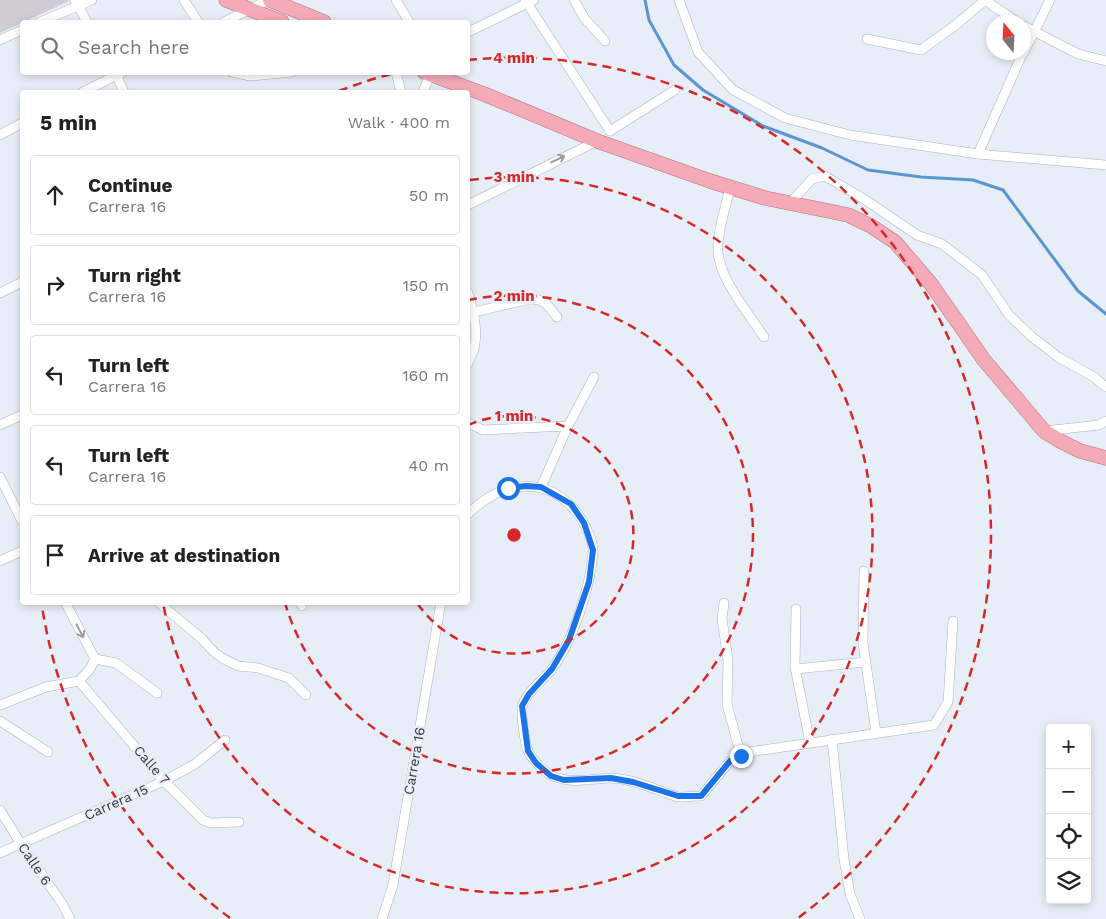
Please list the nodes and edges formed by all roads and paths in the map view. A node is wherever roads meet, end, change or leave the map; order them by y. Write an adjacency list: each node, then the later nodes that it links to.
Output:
1 (92, 0): 11 (street)
2 (184, 0): 16 (street)
3 (226, 0): 12 (highway)
4 (269, 0): 12 (street); 19 (highway)
5 (396, 0): 20 (street)
6 (574, 0): 28 (street)
7 (679, 0): 46 (street)
8 (985, 0): 13 (street); 26 (street)
9 (1050, 0): 24 (street)
10 (529, 1): 23 (street); 45 (street)
11 (77, 3): 14 (street); 15 (street)
12 (250, 9): 17 (street); 18 (highway)
13 (1007, 15)
14 (44, 20)
15 (86, 20)
16 (197, 20)
17 (228, 20)
18 (277, 20)
19 (319, 20)
20 (408, 20)
21 (1031, 30): 24 (street)
22 (20, 31): 27 (street)
23 (470, 31)
24 (1034, 32): 25 (street); 30 (street)
25 (1031, 37)
26 (867, 39)
27 (0, 40)
28 (605, 42)
29 (1019, 60): 46 (street)
30 (1106, 61)
31 (116, 75): 38 (street)
32 (118, 75): 39 (street)
33 (246, 75): 34 (street)
34 (260, 75)
35 (397, 75): 40 (street)
36 (427, 75): 41 (street)
37 (430, 75): 45 (highway)
38 (88, 90)
39 (123, 90)
40 (400, 90)
41 (423, 90)
42 (675, 90): 45 (street)
43 (20, 124): 44 (street)
44 (0, 135)
45 (604, 138): 48 (highway); 50 (street, one-way to 45)
46 (978, 154): 47 (street)
47 (1106, 165)
48 (730, 188): 49 (highway); 56 (street)
49 (791, 202): 59 (street); 65 (highway)
50 (470, 204)
51 (20, 283): 52 (street)
52 (0, 293)
53 (470, 299): 54 (street)
54 (474, 312): 55 (street); 57 (street)
55 (557, 317)
56 (764, 337)
57 (470, 359)
58 (594, 377): 64 (street)
59 (1106, 386)
60 (20, 416): 63 (street)
61 (1106, 421): 65 (street)
62 (470, 424): 64 (street)
63 (0, 425)
64 (568, 426): 68 (street)
65 (1044, 431): 66 (highway)
66 (1106, 458)
67 (0, 477): 70 (street)
68 (541, 487): 69 (street); 93 (street)
69 (470, 512)
70 (20, 517)
71 (20, 552): 72 (street)
72 (0, 561)
73 (864, 571): 81 (street)
74 (724, 603): 93 (street)
75 (67, 605): 80 (street, one-way to 80)
76 (162, 605): 85 (street)
77 (440, 605): 100 (street, Carrera 16)
78 (796, 608): 82 (street)
79 (953, 621): 88 (street)
80 (95, 659): 83 (street); 84 (street)
81 (866, 662): 82 (street); 88 (street)
82 (796, 669): 91 (street)
83 (79, 681): 86 (street); 94 (street, Calle 7)
84 (157, 693)
85 (306, 695)
86 (0, 706)
87 (0, 721): 92 (street)
88 (876, 733): 89 (street)
89 (832, 739): 91 (street); 101 (street)
90 (225, 740): 94 (street, Carrera 15)
91 (810, 742): 93 (street)
92 (48, 752)
93 (741, 756)
94 (164, 781): 96 (street, Calle 7); 97 (street, Carrera 15)
95 (0, 810): 97 (street, Calle 6)
96 (239, 822)
97 (21, 844): 98 (street, Carrera 15); 99 (street, Calle 6)
98 (0, 853)
99 (70, 919)
100 (382, 919)
101 (860, 919)

